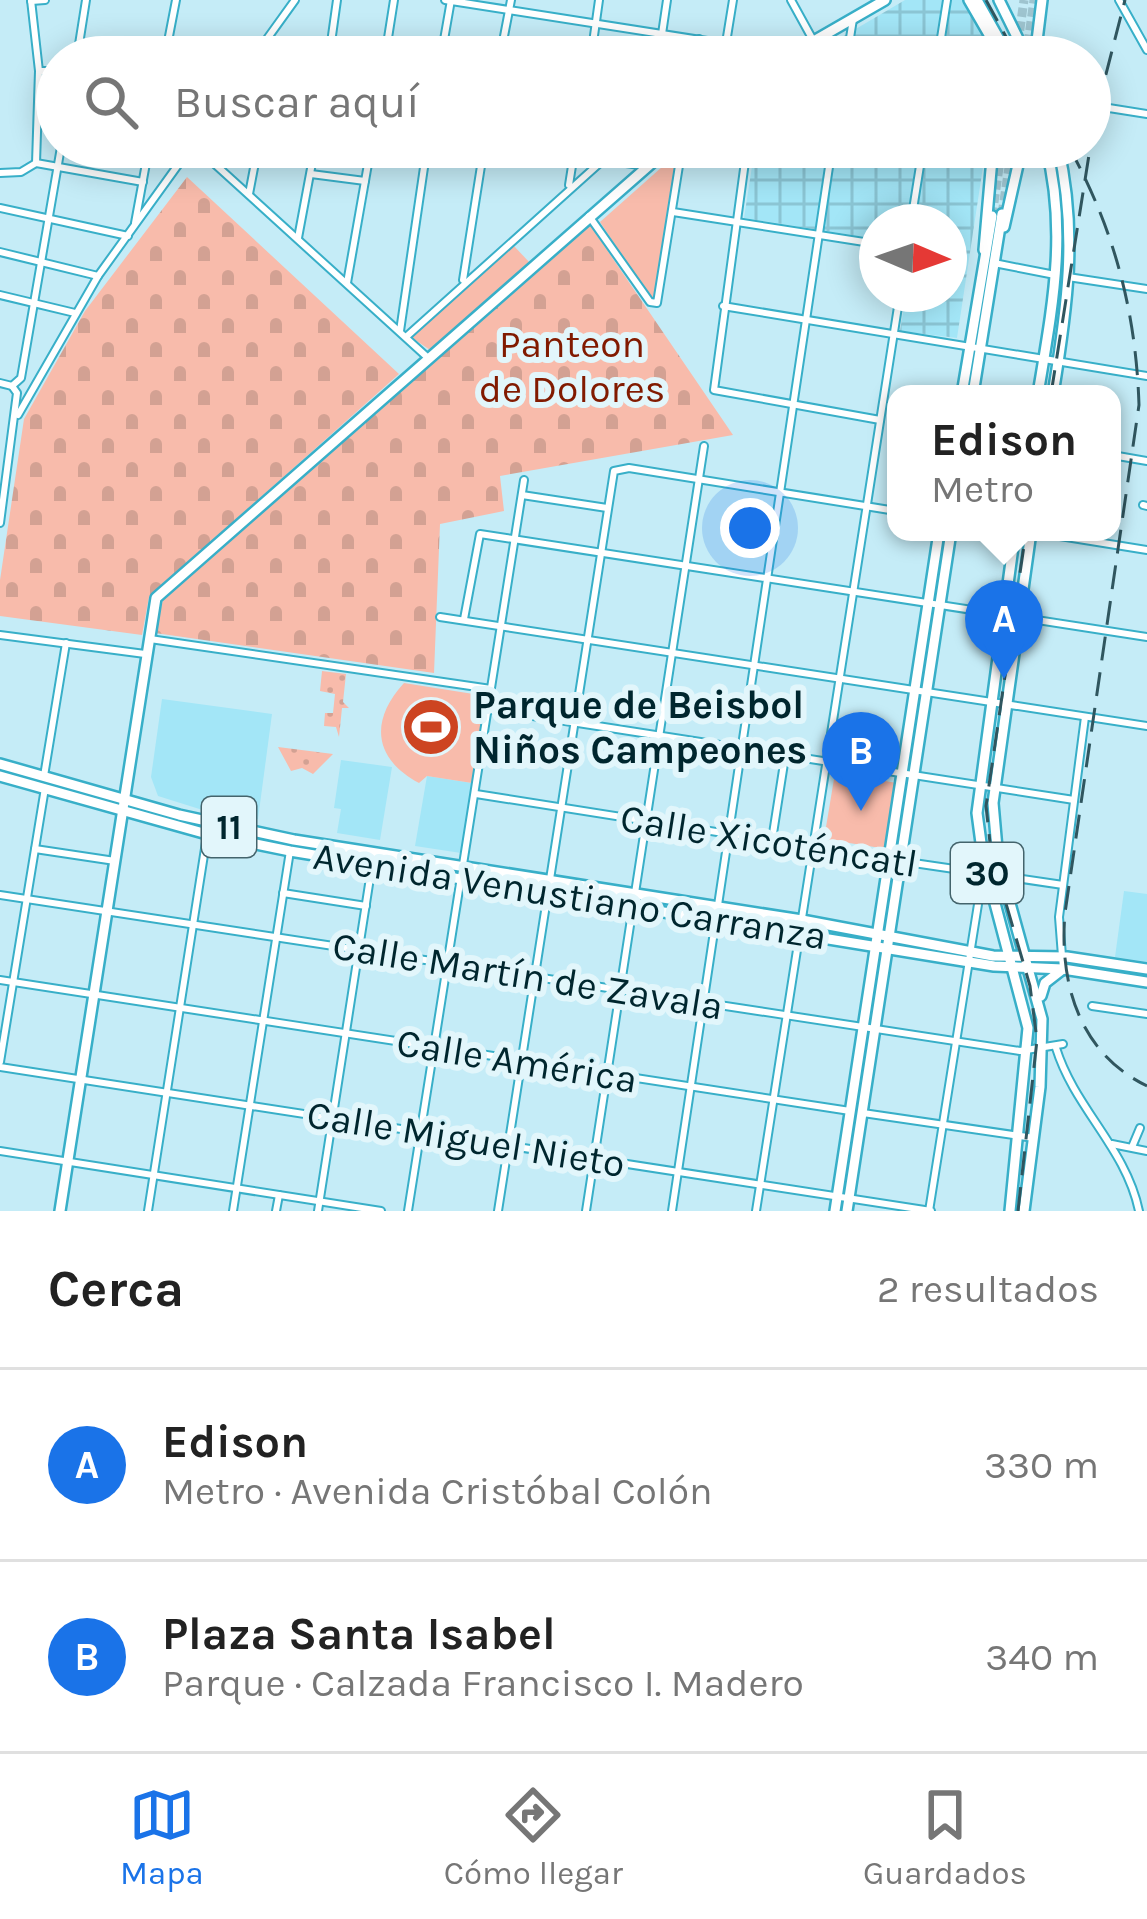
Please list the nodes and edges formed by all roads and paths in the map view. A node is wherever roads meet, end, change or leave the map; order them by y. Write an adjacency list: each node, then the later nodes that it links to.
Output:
1 (45, 0): 18 (street)
2 (86, 0): 25 (street)
3 (176, 0): 26 (street)
4 (295, 0): 27 (street)
5 (338, 0): 28 (street)
6 (394, 0): 29 (street)
7 (449, 0): 21 (street); 30 (street)
8 (511, 0): 21 (street)
9 (599, 0): 23 (street)
10 (667, 0): 24 (street)
11 (733, 0): 34 (street)
12 (791, 0): 35 (street)
13 (885, 0): 22 (main road)
14 (947, 0): 38 (street)
15 (973, 0): 39 (main road)
16 (1042, 0): 41 (main road)
17 (1119, 0): 43 (street)
18 (31, 1): 42 (street)
19 (1016, 2): 20 (main road)
20 (1002, 5): 40 (main road)
21 (508, 10): 23 (street); 31 (street)
22 (853, 15): 36 (main road); 37 (street)
23 (596, 23): 24 (street); 32 (street)
24 (662, 34): 33 (street)
25 (80, 36)
26 (169, 36)
27 (269, 36)
28 (332, 36)
29 (388, 36)
30 (444, 36)
31 (504, 36)
32 (594, 36)
33 (677, 36)
34 (727, 36)
35 (811, 36)
36 (819, 36)
37 (850, 36)
38 (941, 36)
39 (994, 36)
40 (1019, 36)
41 (1035, 36)
42 (36, 44)
43 (1147, 50)
44 (1111, 108): 45 (street)
45 (1147, 114)
46 (36, 163): 68 (street)
47 (58, 168): 79 (street)
48 (73, 168): 71 (street)
49 (145, 168): 71 (street)
50 (178, 168): 81 (street)
51 (219, 168): 74 (street)
52 (254, 168): 74 (street)
53 (312, 168): 69 (street)
54 (367, 168): 70 (street)
55 (424, 168): 102 (street)
56 (481, 168): 94 (street)
57 (572, 168): 73 (street)
58 (593, 168): 73 (street)
59 (644, 168): 78 (main road)
60 (679, 168): 77 (street)
61 (743, 168): 80 (street)
62 (829, 168): 82 (street)
63 (920, 168): 75 (street)
64 (990, 168): 88 (main road)
65 (1016, 168): 84 (main road)
66 (1054, 168): 72 (main road)
67 (1059, 168): 72 (main road)
68 (0, 173)
69 (311, 174): 70 (street); 85 (street)
70 (365, 181): 93 (street)
71 (142, 182): 81 (street)
72 (1060, 182): 90 (main road); 92 (main road)
73 (569, 188): 94 (street)
74 (249, 194): 85 (street)
75 (914, 204)
76 (0, 208): 79 (street)
77 (673, 212): 78 (street); 80 (street)
78 (588, 215): 105 (main road)
79 (50, 218): 83 (street); 89 (street)
80 (735, 222): 82 (street); 98 (street)
81 (134, 227): 83 (street)
82 (818, 235): 86 (street); 101 (street)
83 (128, 236): 91 (street)
84 (998, 237): 88 (main road); 88 (main road)
85 (298, 240): 93 (street)
86 (859, 241)
87 (0, 252): 89 (street)
88 (990, 259): 90 (street); 104 (main road)
89 (42, 261): 91 (street); 97 (street)
90 (1058, 275): 92 (street); 106 (main road)
91 (98, 276): 100 (street)
92 (1071, 278): 95 (street); 107 (main road)
93 (347, 283): 102 (street)
94 (463, 283): 102 (street)
95 (1147, 290)
96 (0, 296): 97 (street)
97 (34, 303): 100 (street); 109 (street)
98 (723, 306): 101 (street); 117 (street)
99 (897, 312): 103 (street)
100 (75, 313): 116 (street)
101 (807, 320): 103 (street); 117 (street)
102 (403, 334): 105 (street)
103 (894, 334): 104 (street); 118 (street)
104 (975, 348): 106 (street); 111 (main road); 112 (main road)
105 (427, 357): 151 (main road)
106 (1044, 358): 107 (street); 113 (main road)
107 (1058, 361): 108 (street); 114 (main road)
108 (1147, 376)
109 (21, 378): 115 (street); 116 (street)
110 (0, 383): 115 (street)
111 (965, 385)
112 (973, 385)
113 (1040, 385)
114 (1054, 385)
115 (13, 386): 119 (street)
116 (34, 391): 119 (street)
117 (795, 406): 118 (street); 125 (street)
118 (880, 420): 127 (street)
119 (14, 424): 122 (street)
120 (704, 446): 123 (street)
121 (0, 448): 122 (street)
122 (10, 450): 130 (street)
123 (699, 479): 125 (street); 128 (street); 139 (street)
124 (524, 480): 126 (street)
125 (782, 492): 127 (street); 140 (street)
126 (522, 495): 128 (street); 131 (street)
127 (867, 506): 129 (street); 141 (street)
128 (607, 508): 138 (street)
129 (887, 509)
130 (0, 523)
131 (514, 539): 138 (street); 146 (street); 147 (street)
132 (938, 541): 142 (main road, 30)
133 (949, 541): 142 (main road, 30)
134 (1014, 541): 143 (main road, 30)
135 (1031, 541): 144 (main road, 30)
136 (1090, 541): 137 (street)
137 (1147, 550)
138 (600, 552): 139 (street); 150 (street)
139 (686, 565): 140 (street); 153 (street)
140 (769, 578): 141 (street); 155 (street)
141 (854, 591): 142 (street); 156 (street)
142 (934, 603): 143 (street); 158 (main road, 30)
143 (1002, 614): 144 (street); 159 (main road, 30)
144 (1018, 616): 149 (street); 160 (main road, 30)
145 (440, 617): 146 (street)
146 (464, 620): 147 (street)
147 (501, 624): 150 (street); 157 (street)
148 (0, 635): 152 (street)
149 (1147, 637)
150 (587, 638): 153 (street); 163 (street)
151 (150, 639): 154 (main road); 157 (street)
152 (66, 643): 154 (street); 173 (street)
153 (673, 651): 155 (street); 165 (street)
154 (148, 655): 170 (main road)
155 (755, 663): 156 (street); 166 (street)
156 (840, 676): 158 (street); 169 (street)
157 (491, 689): 161 (street)
158 (921, 689): 159 (street); 172 (main road, 30)
159 (989, 699): 160 (street); 174 (main road, 30)
160 (1005, 702): 162 (street); 175 (main road, 30)
161 (488, 709): 163 (street); 176 (street)
162 (1085, 716): 164 (street); 177 (street)
163 (573, 722): 165 (street); 180 (street)
164 (1147, 726)
165 (659, 736): 166 (street); 181 (street)
166 (742, 749): 167 (street); 183 (street)
167 (785, 757): 169 (street); 184 (street)
168 (0, 764): 173 (main road, Avenida Venustiano Carranza / 11)
169 (826, 764): 172 (street); 185 (street)
170 (130, 771): 178 (main road); 179 (main road)
171 (0, 776): 173 (main road, Avenida Venustiano Carranza / 11)
172 (908, 776): 174 (street); 188 (main road, 30)
173 (45, 782): 178 (main road, Avenida Venustiano Carranza / 11); 186 (street)
174 (978, 787): 175 (street); 192 (main road, 30)
175 (993, 789): 177 (street); 193 (main road, 30)
176 (476, 794): 180 (street, Calle Xicoténcatl); 191 (street)
177 (1074, 800): 196 (street)
178 (125, 804): 179 (main road, Avenida Venustiano Carranza / 11); 182 (main road, Avenida Venustiano Carranza / 11); 189 (main road)
179 (145, 804): 182 (main road, Avenida Venustiano Carranza / 11)
180 (560, 807): 181 (street, Calle Xicoténcatl); 195 (street)
181 (646, 821): 183 (street, Calle Xicoténcatl); 201 (street)
182 (208, 829): 187 (main road, Avenida Venustiano Carranza / 11); 191 (main road, Avenida Venustiano Carranza / 11); 205 (street)
183 (729, 833): 184 (street, Calle Xicoténcatl); 204 (street)
184 (772, 840): 185 (street, Calle Xicoténcatl)
185 (813, 846): 188 (street, Calle Xicoténcatl); 206 (street)
186 (34, 849): 189 (street); 200 (street)
187 (290, 851): 190 (main road, Avenida Venustiano Carranza / 11); 197 (street)
188 (895, 860): 192 (street, Calle Xicoténcatl); 208 (main road, 30)
189 (115, 861): 203 (main road)
190 (372, 864): 194 (main road, Avenida Venustiano Carranza / 11); 202 (street)
191 (464, 866): 194 (street); 195 (main road, Avenida Venustiano Carranza / 11)
192 (988, 876): 193 (street, Calle Xicoténcatl); 210 (street); 212 (main road, 30)
193 (1003, 878): 196 (street, Calle Xicoténcatl); 213 (main road, 30)
194 (462, 879): 198 (main road, Avenida Venustiano Carranza / 11); 214 (street)
195 (549, 880): 198 (street); 201 (main road, Avenida Venustiano Carranza / 11)
196 (1063, 885): 211 (street)
197 (283, 893): 202 (street); 207 (street)
198 (547, 893): 201 (main road, Avenida Venustiano Carranza / 11); 217 (street)
199 (0, 895): 200 (street, Calle Martín de Zavala)
200 (26, 899): 203 (street, Calle Martín de Zavala); 219 (street)
201 (634, 900): 204 (main road, Avenida Venustiano Carranza / 11); 221 (street)
202 (366, 906): 209 (street)
203 (107, 910): 205 (street, Calle Martín de Zavala); 222 (main road)
204 (717, 912): 206 (main road, Avenida Venustiano Carranza / 11); 223 (street)
205 (192, 924): 207 (street, Calle Martín de Zavala); 226 (street)
206 (801, 925): 208 (main road, Avenida Venustiano Carranza / 11); 228 (street)
207 (276, 936): 209 (street, Calle Martín de Zavala); 229 (street)
208 (883, 941): 210 (main road, Avenida Venustiano Carranza / 11); 230 (main road, 30)
209 (359, 950): 214 (street, Calle Martín de Zavala); 231 (street)
210 (969, 957): 212 (main road, Avenida Venustiano Carranza / 11); 232 (street)
211 (1058, 957): 213 (main road, Avenida Venustiano Carranza / 11); 215 (street); 216 (main road, Avenida Venustiano Carranza / 11)
212 (1014, 961): 213 (main road, Avenida Venustiano Carranza / 11); 234 (main road, 30)
213 (1030, 962): 215 (main road, Avenida Venustiano Carranza / 11); 225 (main road, 30)
214 (448, 963): 217 (street, Calle Martín de Zavala); 233 (street)
215 (1063, 969): 220 (main road, Avenida Venustiano Carranza / 11); 225 (main road)
216 (1147, 969)
217 (534, 976): 221 (street, Calle Martín de Zavala); 236 (street)
218 (0, 980): 219 (street, Calle América)
219 (12, 982): 222 (street, Calle América); 237 (street)
220 (1147, 982)
221 (620, 988): 223 (street, Calle Martín de Zavala); 238 (street)
222 (95, 994): 226 (street, Calle América); 239 (main road)
223 (704, 1003): 228 (street, Calle Martín de Zavala); 240 (street)
224 (1092, 1006): 227 (street)
225 (1041, 1007): 235 (main road, 30)
226 (179, 1008): 229 (street, Calle América); 241 (street)
227 (1147, 1014)
228 (787, 1016): 230 (street, Calle Martín de Zavala); 242 (street)
229 (263, 1022): 231 (street, Calle América); 243 (street)
230 (869, 1029): 232 (street, Calle Martín de Zavala); 244 (main road, 30); 245 (main road, 30)
231 (346, 1034): 233 (street, Calle América); 246 (street)
232 (956, 1042): 234 (street, Calle Martín de Zavala); 247 (street)
233 (435, 1048): 236 (street, Calle América); 249 (street)
234 (1028, 1052): 235 (street, Calle Martín de Zavala); 250 (main road, 30)
235 (1042, 1052): 251 (main road, 30); 252 (street, Calle Martín de Zavala)
236 (523, 1063): 238 (street, Calle América); 253 (street)
237 (0, 1064): 239 (street, Calle Miguel Nieto)
238 (607, 1075): 240 (street, Calle América); 257 (street)
239 (82, 1079): 241 (street, Calle Miguel Nieto); 258 (main road)
240 (691, 1087): 242 (street, Calle América); 259 (street)
241 (166, 1092): 243 (street, Calle Miguel Nieto); 260 (street)
242 (773, 1100): 244 (street, Calle América); 261 (street)
243 (249, 1105): 246 (street, Calle Miguel Nieto); 262 (street)
244 (850, 1111): 245 (street, Calle América); 264 (main road, 30)
245 (862, 1112): 247 (street, Calle América); 264 (main road, 30)
246 (333, 1119): 249 (street, Calle Miguel Nieto); 265 (street)
247 (943, 1126): 250 (street, Calle América); 278 (street)
248 (1140, 1128): 254 (street)
249 (421, 1133): 253 (street, Calle Miguel Nieto); 271 (street)
250 (1020, 1136): 251 (street, Calle América); 279 (main road, 30)
251 (1034, 1138): 280 (main road, 30)
252 (1112, 1144): 254 (street); 281 (street)
253 (510, 1146): 257 (street, Calle Miguel Nieto); 272 (street)
254 (1132, 1147): 256 (street)
255 (0, 1151): 258 (street)
256 (1147, 1151)
257 (594, 1159): 259 (street, Calle Miguel Nieto); 273 (street)
258 (68, 1162): 260 (street); 266 (main road)
259 (677, 1172): 261 (street, Calle Miguel Nieto); 274 (street)
260 (154, 1176): 262 (street); 267 (street)
261 (760, 1185): 264 (street, Calle Miguel Nieto); 275 (street)
262 (236, 1188): 263 (street); 268 (street)
263 (279, 1195): 265 (street); 269 (street)
264 (843, 1197): 276 (main road, 30); 277 (main road, 30); 278 (street, Calle Miguel Nieto)
265 (319, 1206): 270 (street)
266 (60, 1211)
267 (148, 1211)
268 (232, 1211)
269 (276, 1211)
270 (381, 1211)
271 (408, 1211)
272 (498, 1211)
273 (586, 1211)
274 (672, 1211)
275 (756, 1211)
276 (835, 1211)
277 (847, 1211)
278 (930, 1211)
279 (1010, 1211)
280 (1024, 1211)
281 (1139, 1211)

